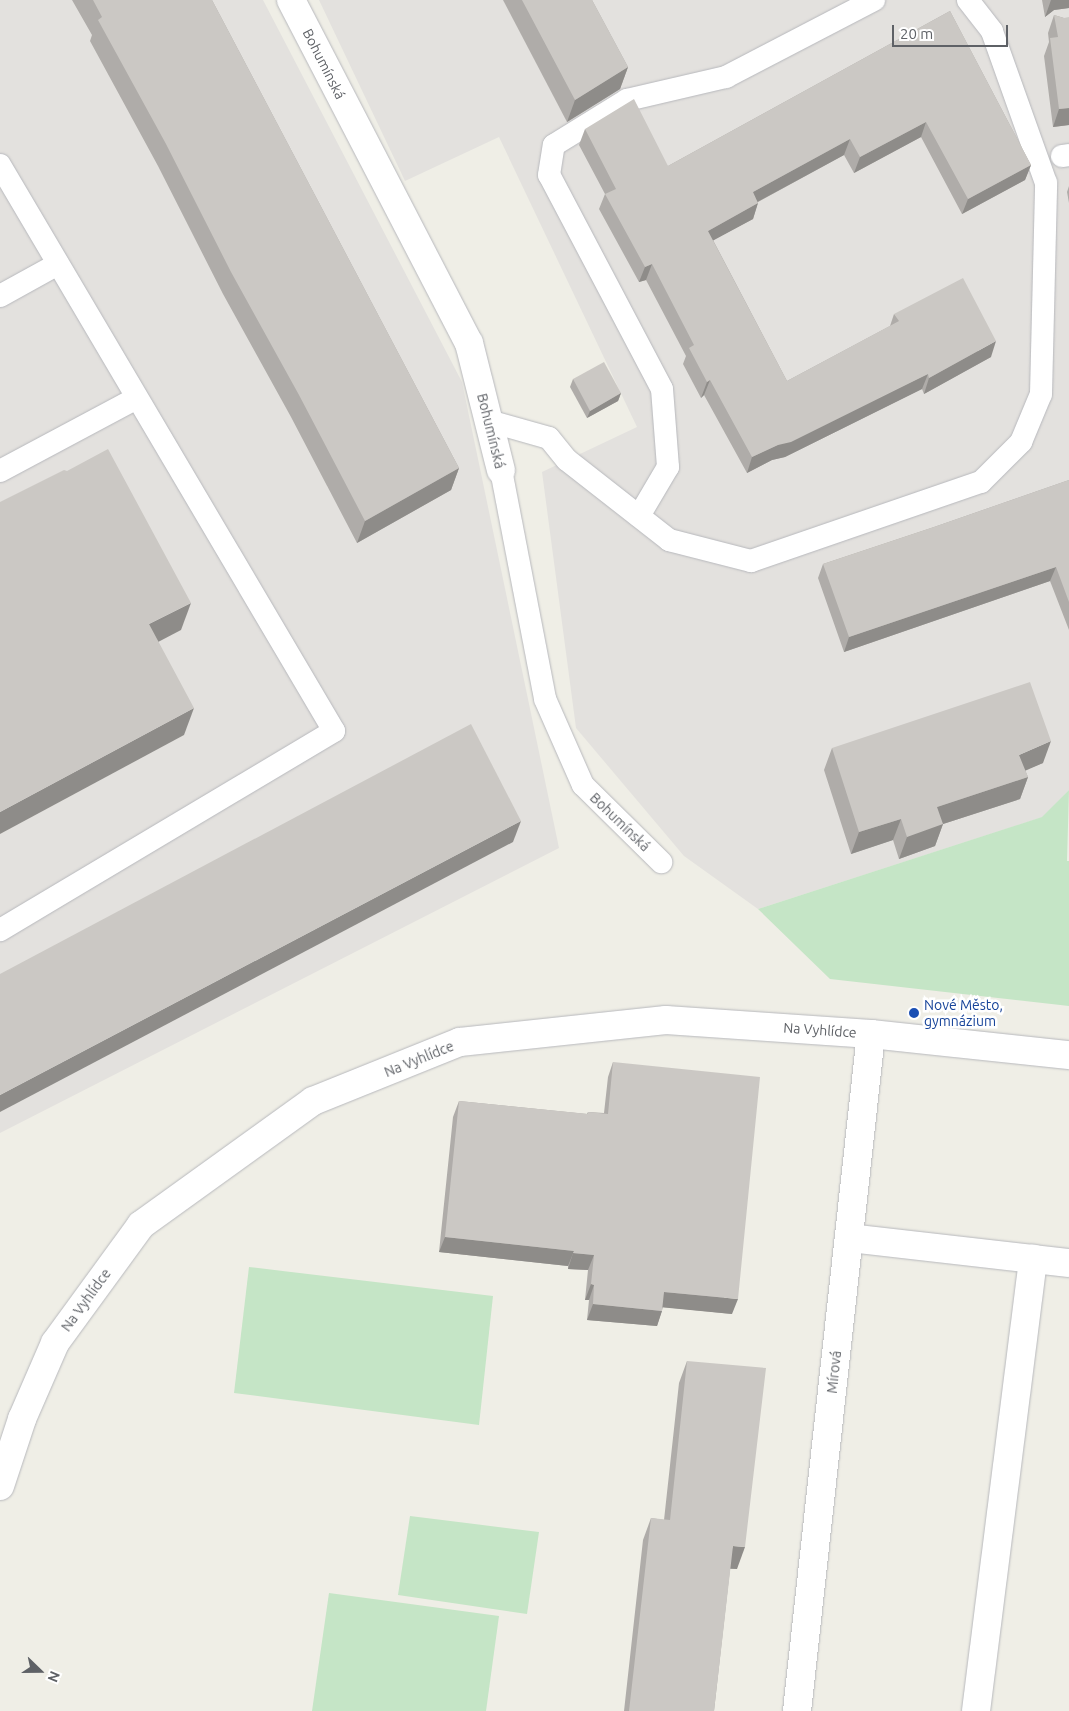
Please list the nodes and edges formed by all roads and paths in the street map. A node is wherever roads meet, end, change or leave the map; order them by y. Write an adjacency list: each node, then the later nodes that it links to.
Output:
1 (291, 0): 8 (street, Bohumínská)
2 (874, 0): 11 (lane)
3 (968, 0): 11 (lane)
4 (0, 165): 5 (lane)
5 (58, 264): 6 (lane); 7 (lane)
6 (0, 296)
7 (137, 398): 10 (lane); 13 (lane)
8 (489, 421): 9 (street, Bohumínská); 11 (lane)
9 (501, 470): 12 (lane, Bohumínská)
10 (0, 471)
11 (639, 516)
12 (661, 862)
13 (0, 930)
14 (871, 1034): 15 (street, Na Vyhlídce); 16 (street, Mírová); 19 (street, Na Vyhlídce)
15 (1069, 1055)
16 (849, 1238): 17 (street); 20 (street, Mírová)
17 (1033, 1259): 18 (street); 21 (street)
18 (1069, 1263)
19 (0, 1486)
20 (797, 1711)
21 (976, 1711)

